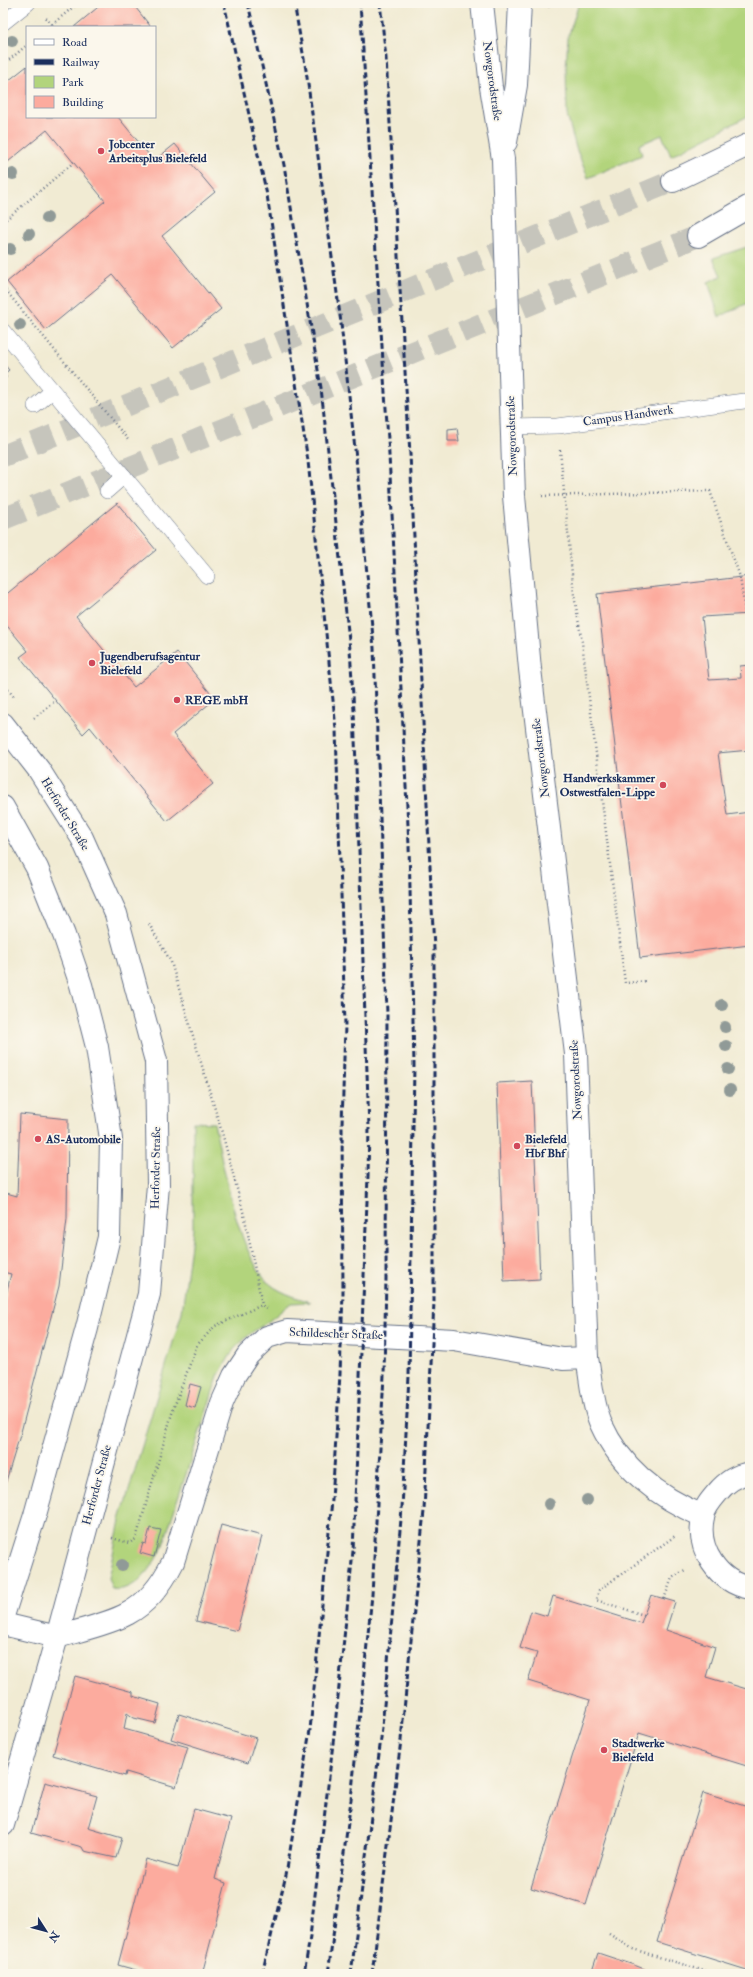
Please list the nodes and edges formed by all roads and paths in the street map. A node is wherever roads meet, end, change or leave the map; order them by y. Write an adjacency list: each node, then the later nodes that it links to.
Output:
1 (28, 3): 5 (lane)
2 (78, 3): 6 (path)
3 (482, 3): 10 (main road, Nowgorodstraße)
4 (520, 3): 10 (main road, Nowgorodstraße)
5 (3, 23)
6 (50, 26)
7 (26, 47): 8 (path)
8 (3, 66)
9 (750, 144): 12 (main road)
10 (503, 159): 24 (main road, Nowgorodstraße)
11 (74, 162): 15 (path)
12 (673, 181)
13 (750, 206): 14 (main road)
14 (750, 217)
15 (3, 222)
16 (3, 287): 25 (path)
17 (3, 331): 20 (lane)
18 (3, 374): 19 (path)
19 (3, 382)
20 (52, 391): 22 (lane); 26 (lane)
21 (744, 401): 23 (lane, Campus Handwerk)
22 (35, 406)
23 (558, 426): 24 (lane, Campus Handwerk); 29 (path)
24 (512, 427): 28 (main road, Nowgorodstraße)
25 (129, 441)
26 (124, 476): 27 (lane); 30 (lane)
27 (107, 490)
28 (514, 496): 29 (path); 40 (main road, Nowgorodstraße)
29 (564, 496): 31 (path); 39 (path)
30 (207, 576)
31 (750, 647)
32 (55, 700): 33 (path)
33 (33, 720)
34 (3, 724): 36 (main road, Herforder Straße)
35 (3, 751): 36 (main road)
36 (39, 770): 50 (main road, Herforder Straße)
37 (3, 807): 48 (main road)
38 (148, 922): 43 (path)
39 (647, 981)
40 (588, 1358): 42 (main road); 50 (main road, Schildescher Straße)
41 (750, 1473): 42 (main road)
42 (703, 1516): 45 (main road); 47 (path)
43 (109, 1537)
44 (672, 1578): 46 (path)
45 (750, 1588)
46 (664, 1599)
47 (644, 1615)
48 (3, 1616)
49 (3, 1624): 50 (main road)
50 (57, 1637): 51 (main road, Herforder Straße)
51 (3, 1825)
52 (609, 1934): 53 (path)
53 (714, 1974)

